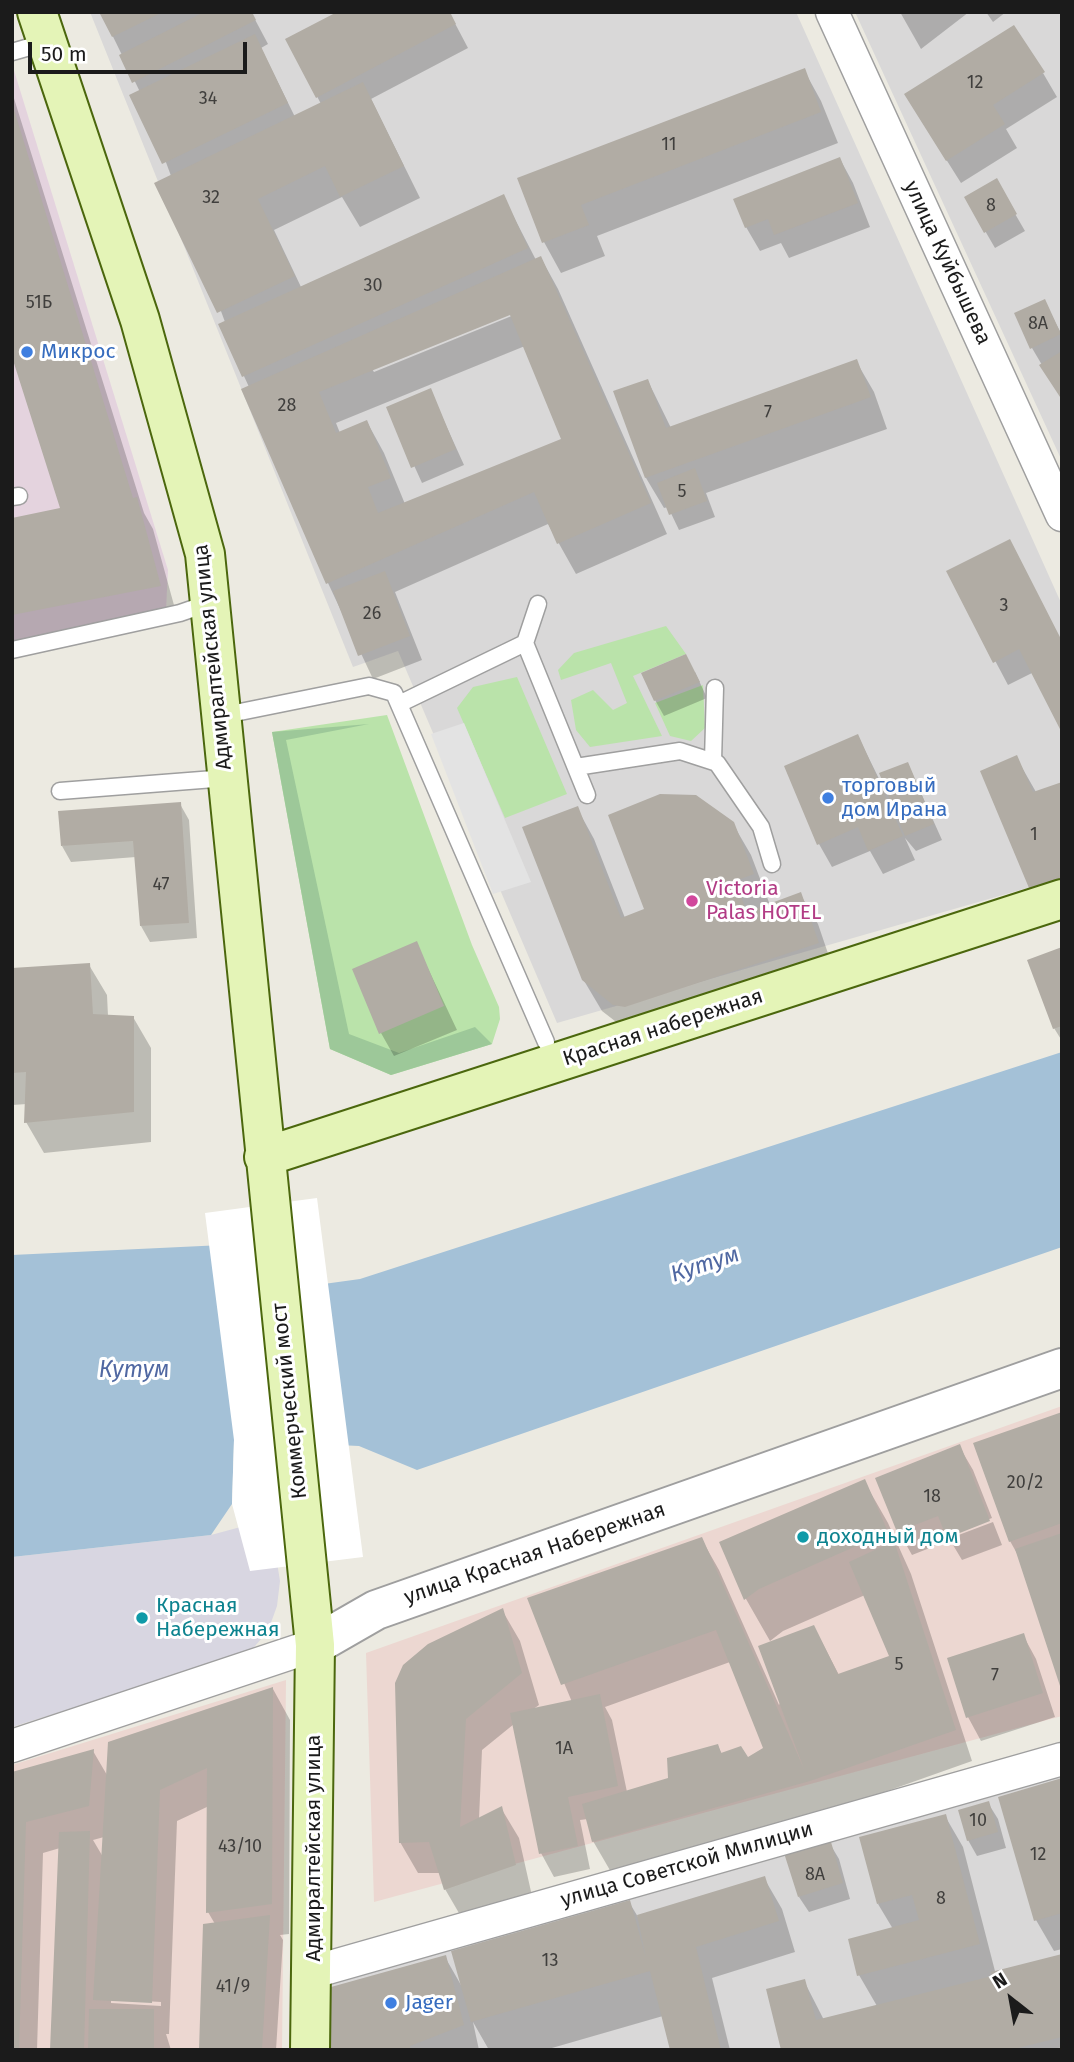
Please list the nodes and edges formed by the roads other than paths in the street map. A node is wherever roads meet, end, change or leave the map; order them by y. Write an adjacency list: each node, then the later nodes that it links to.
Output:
1 (832, 12): 3 (street, улица Куйбышева)
2 (32, 35): 4 (main road, Адмиралтейская улица)
3 (1062, 515)
4 (209, 603): 7 (lane); 10 (main road, Адмиралтейская улица)
5 (538, 604): 6 (lane)
6 (525, 643): 9 (lane); 12 (lane)
7 (12, 650)
8 (715, 688): 11 (lane)
9 (399, 704): 10 (lane); 18 (lane)
10 (220, 716): 13 (main road, Адмиралтейская улица)
11 (713, 761): 12 (lane); 16 (lane)
12 (576, 767): 15 (lane)
13 (227, 778): 14 (lane); 19 (main road, Адмиралтейская улица)
14 (60, 791)
15 (587, 795)
16 (772, 864)
17 (1062, 899): 19 (main road, Красная набережная)
18 (546, 1042)
19 (264, 1157): 21 (main road, Коммерческий мост)
20 (1062, 1368): 21 (street, улица Красная Набережная)
21 (314, 1645): 22 (street, улица Красная Набережная); 24 (main road, Адмиралтейская улица)
22 (12, 1746)
23 (1062, 1759): 24 (street, улица Советской Милиции)
24 (313, 1972): 25 (main road, Адмиралтейская улица)
25 (310, 2050)

